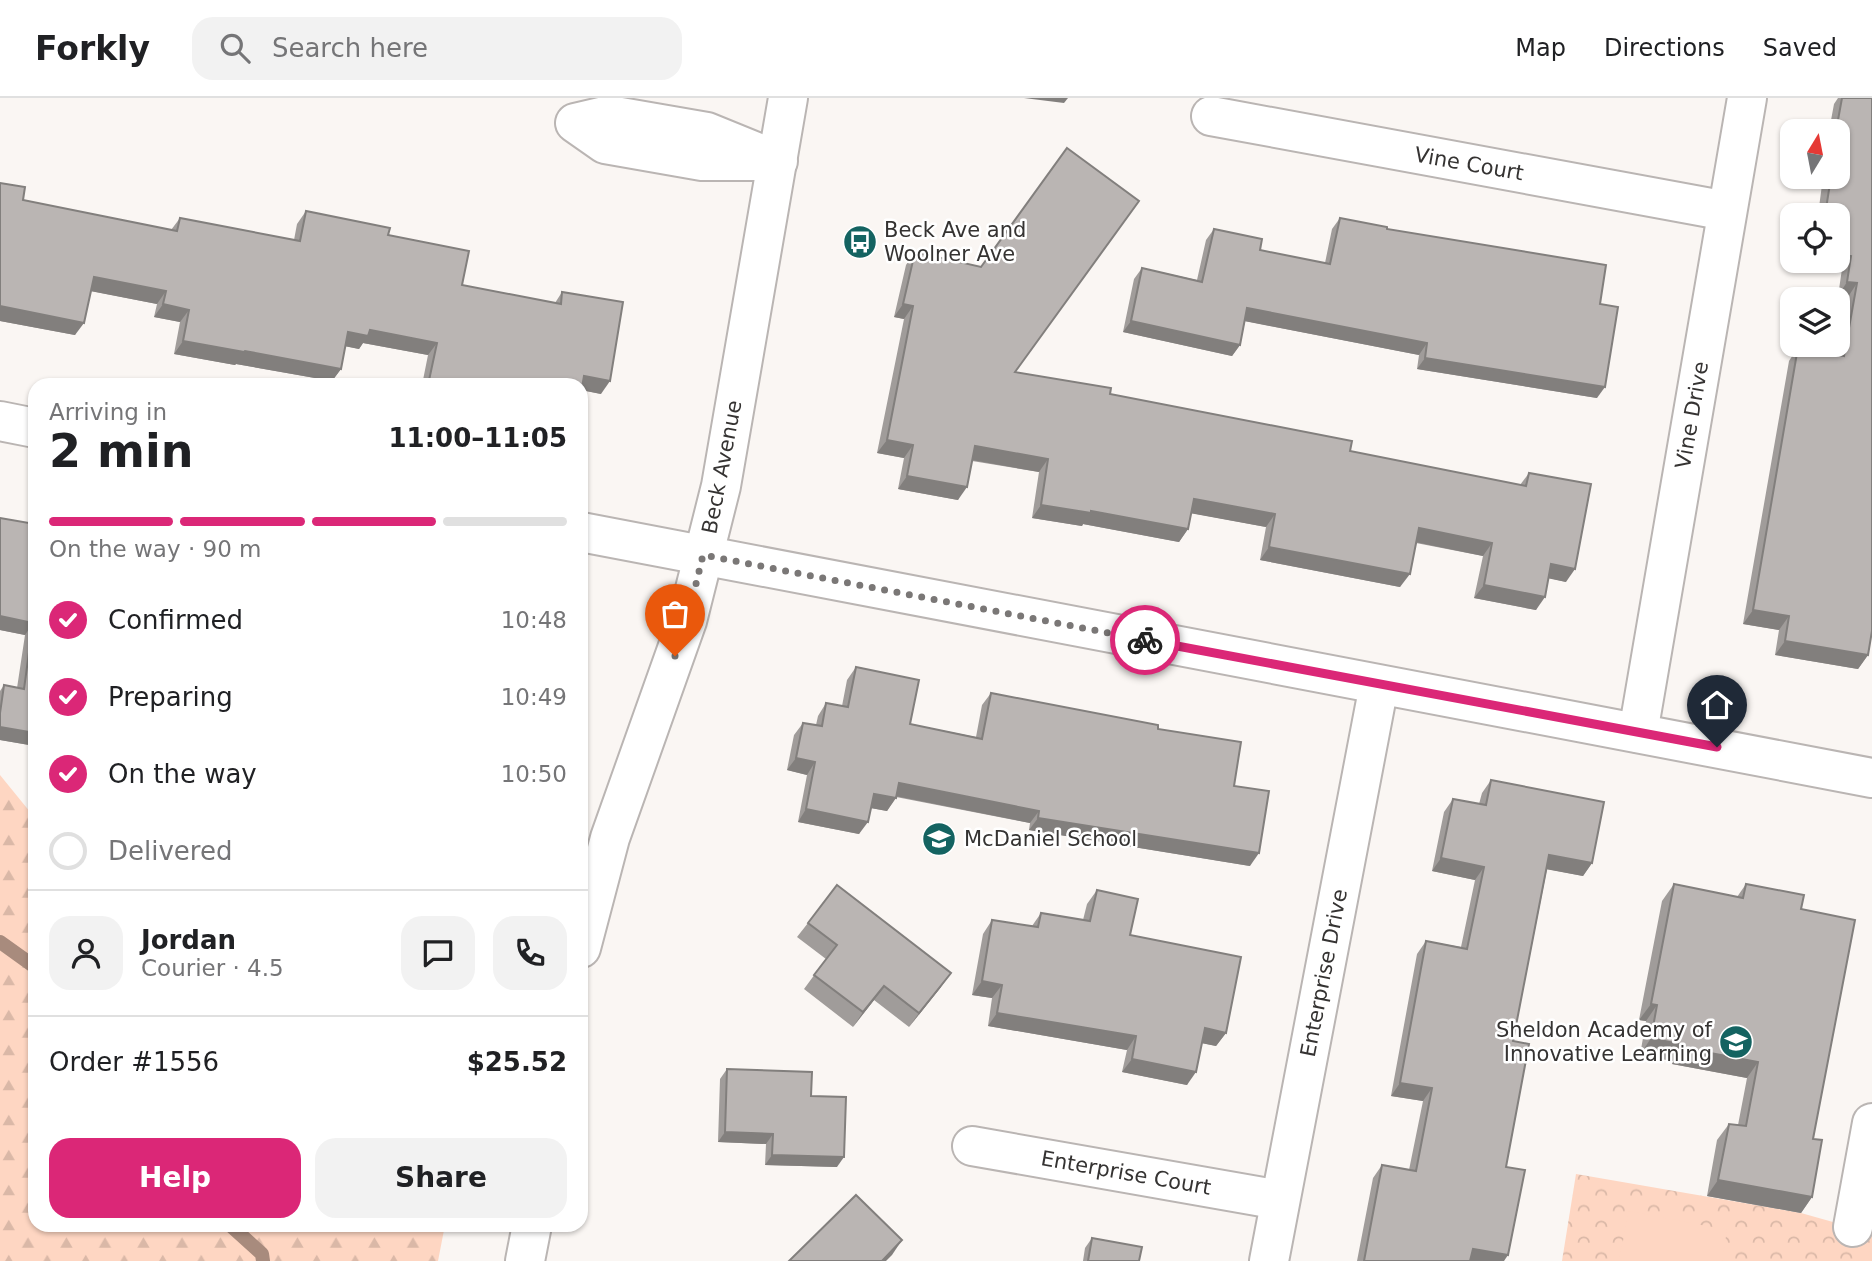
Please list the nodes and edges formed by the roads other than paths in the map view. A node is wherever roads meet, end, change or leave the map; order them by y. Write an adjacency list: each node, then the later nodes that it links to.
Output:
1 (789, 98): 8 (street, Beck Avenue)
2 (1747, 98): 4 (street, Vine Drive)
3 (1210, 116): 4 (street, Vine Court)
4 (1727, 211): 10 (street, Vine Drive)
5 (0, 421): 6 (street)
6 (28, 427)
7 (588, 533): 8 (street)
8 (703, 555): 9 (street); 12 (street, Beck Avenue)
9 (1379, 685): 10 (street); 15 (street, Enterprise Drive)
10 (1638, 733): 11 (street)
11 (1872, 778)
12 (588, 921)
13 (1872, 1123): 16 (street)
14 (972, 1146): 15 (street, Enterprise Court)
15 (1280, 1200): 19 (street, Enterprise Drive)
16 (1853, 1227)
17 (531, 1232): 18 (street)
18 (526, 1261)
19 (1269, 1261)

